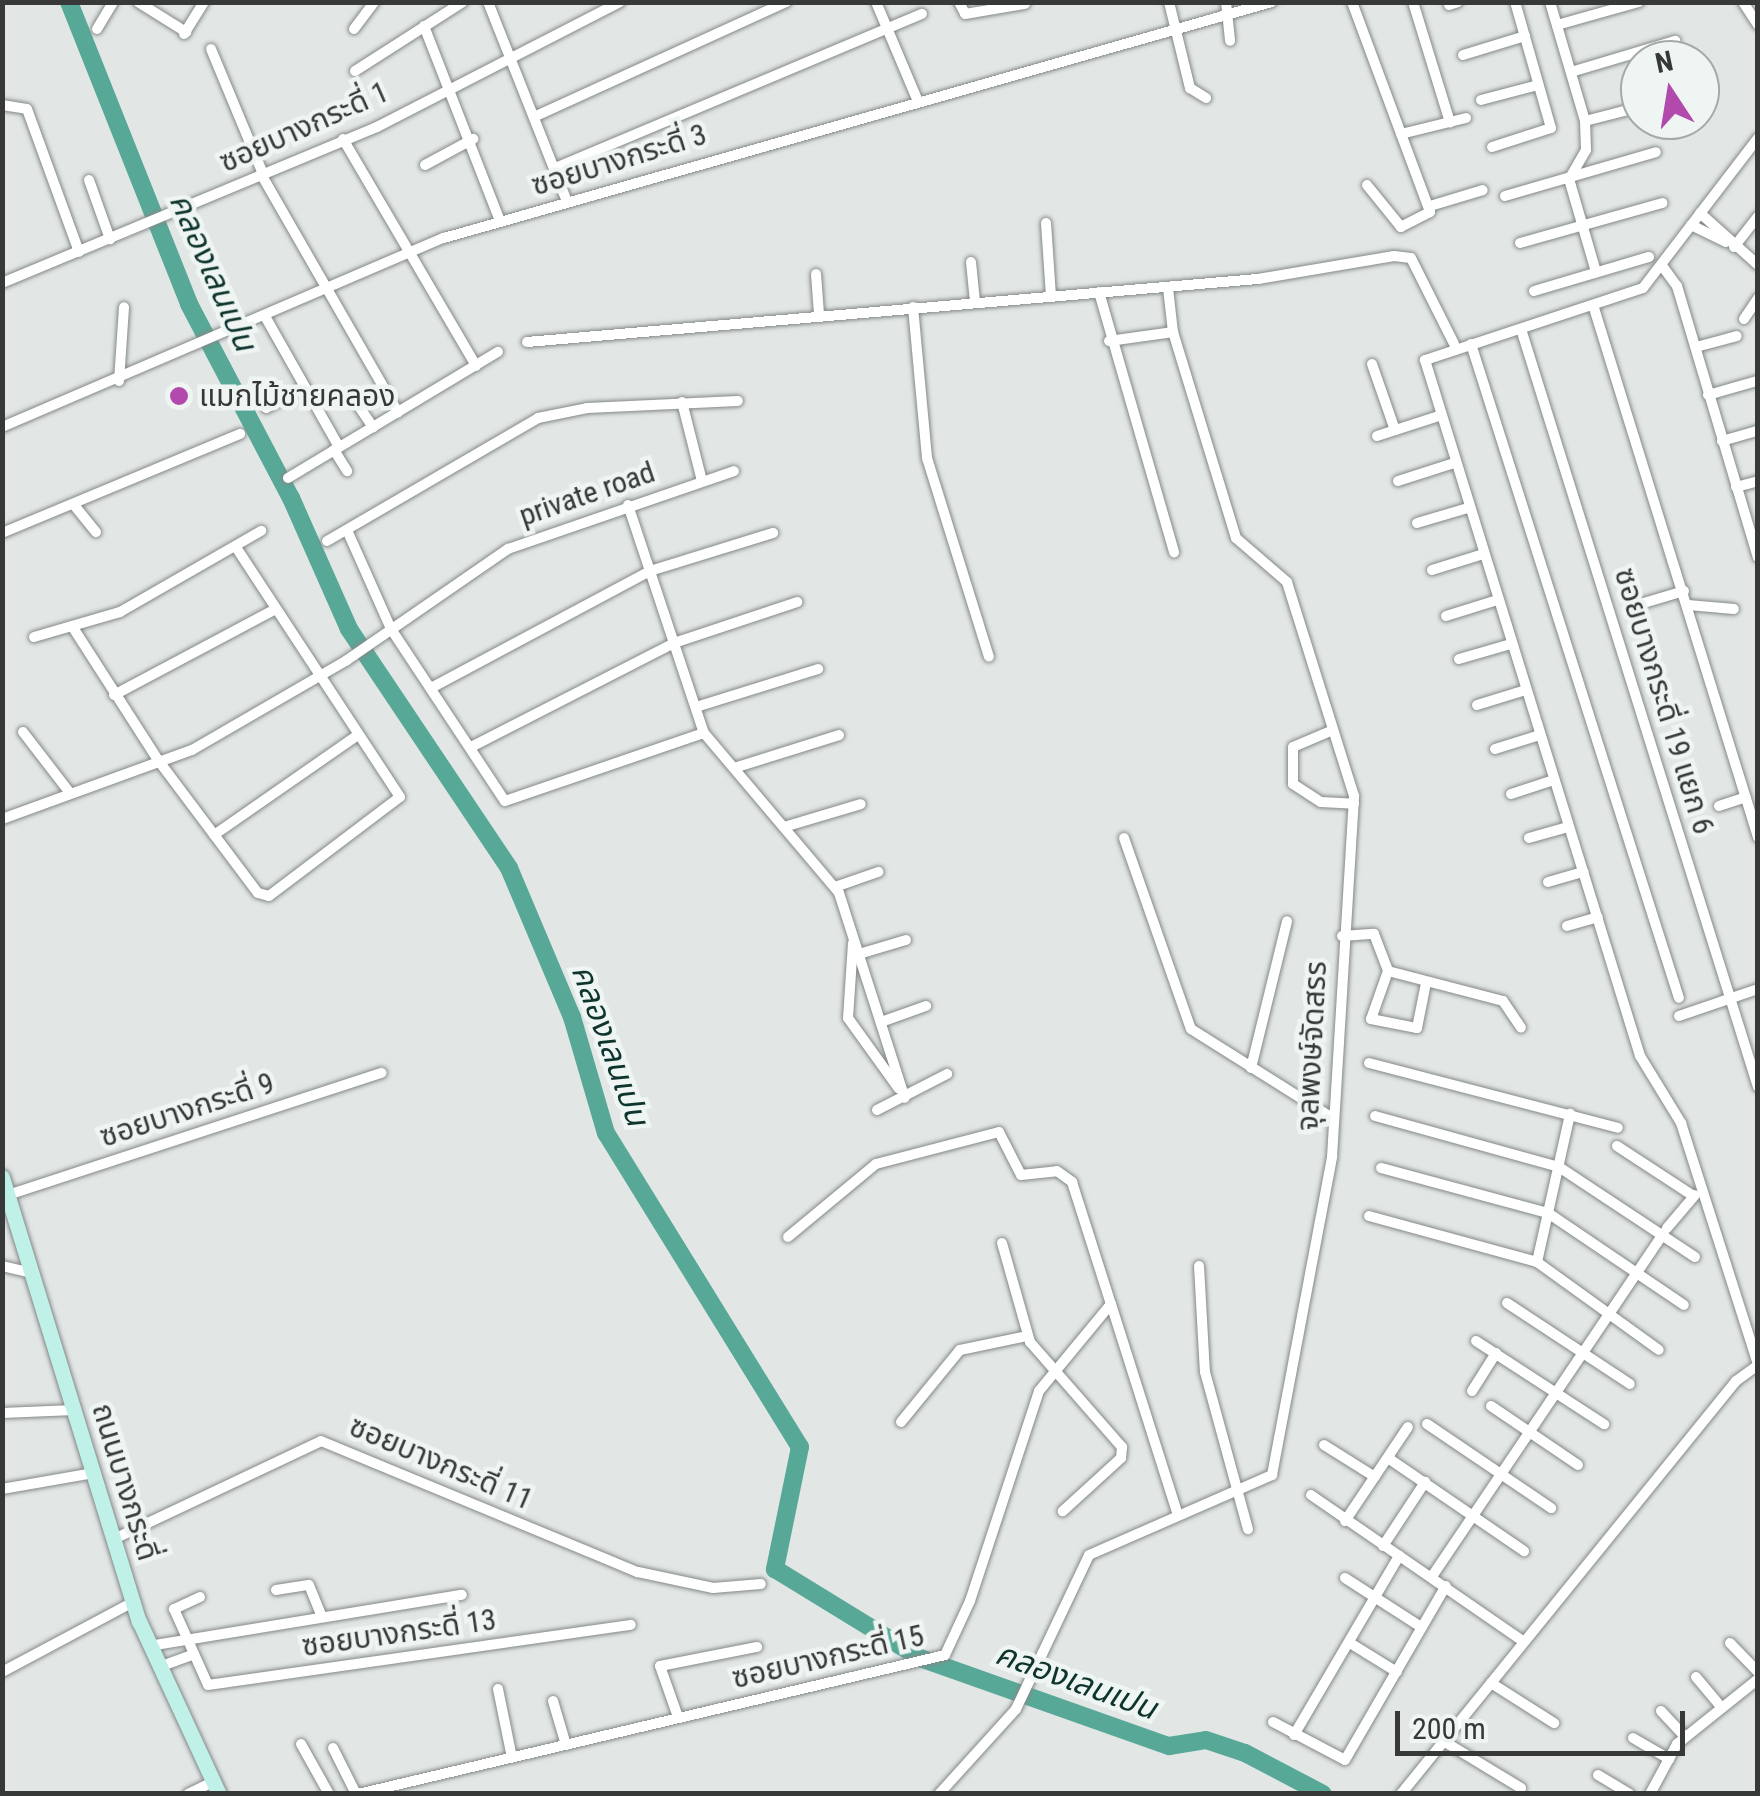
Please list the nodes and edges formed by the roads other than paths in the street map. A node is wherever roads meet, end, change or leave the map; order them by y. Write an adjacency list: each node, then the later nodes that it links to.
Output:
1 (113, 2): 26 (street)
2 (138, 2): 3 (street)
3 (204, 2)
4 (374, 2): 28 (street)
5 (463, 2): 25 (street)
6 (488, 2): 32 (street)
7 (620, 2): 32 (street, ซอยบางกระดี่ 1)
8 (786, 2): 44 (street)
9 (876, 2): 27 (street)
10 (959, 2): 19 (street)
11 (1169, 2): 23 (street)
12 (1272, 2): 20 (street, ซอยบางกระดี่ 3)
13 (1352, 2): 48 (street)
14 (1413, 2): 47 (street)
15 (1515, 2): 29 (street)
16 (1550, 2): 24 (street)
17 (1639, 2): 24 (street)
18 (1743, 2): 22 (street)
19 (1025, 4)
20 (1226, 6): 23 (street, ซอยบางกระดี่ 3); 30 (street)
21 (922, 14): 27 (street)
22 (1755, 18)
23 (1170, 25): 39 (street); 40 (street, ซอยบางกระดี่ 3)
24 (1557, 25): 36 (street)
25 (424, 26): 35 (street); 37 (street)
26 (97, 28)
27 (887, 28): 40 (street); 55 (street)
28 (354, 29)
29 (1525, 36): 33 (street); 38 (street)
30 (1230, 41)
31 (211, 48): 56 (street)
32 (510, 52): 37 (street, ซอยบางกระดี่ 1); 44 (street)
33 (1463, 55)
34 (1620, 57): 36 (street)
35 (355, 71)
36 (1571, 72): 46 (street)
37 (451, 83): 50 (street); 51 (street, ซอยบางกระดี่ 1)
38 (1538, 85): 41 (street); 52 (street)
39 (1206, 98)
40 (917, 100): 62 (street, ซอยบางกระดี่ 3)
41 (1481, 100)
42 (2, 105): 74 (street)
43 (1620, 112): 46 (street)
44 (536, 116): 55 (street)
45 (1466, 118): 47 (street)
46 (1585, 121): 57 (street)
47 (1450, 122): 48 (street)
48 (1401, 134): 64 (street)
49 (1758, 138): 65 (street)
50 (473, 139): 54 (street); 67 (street)
51 (344, 140): 56 (street, ซอยบางกระดี่ 1); 75 (street)
52 (1492, 148)
53 (1656, 152): 57 (street)
54 (425, 164)
55 (555, 168): 62 (street)
56 (262, 174): 71 (street, ซอยบางกระดี่ 1); 84 (street)
57 (1569, 179): 61 (street); 69 (street)
58 (89, 180): 71 (street)
59 (1367, 185): 64 (street)
60 (1483, 190): 64 (street)
61 (1505, 196)
62 (567, 202): 67 (street, ซอยบางกระดี่ 3)
63 (1662, 203): 69 (street)
64 (1430, 206)
65 (1700, 213): 70 (street); 73 (street)
66 (1758, 216): 73 (street)
67 (500, 221): 75 (street, ซอยบางกระดี่ 3)
68 (1046, 223): 87 (street)
69 (1583, 226): 72 (street); 80 (street)
70 (1691, 226): 73 (street); 79 (street)
71 (110, 238): 74 (street, ซอยบางกระดี่ 1)
72 (1520, 243)
73 (1730, 244): 78 (street)
74 (79, 252): 82 (street, ซอยบางกระดี่ 1)
75 (411, 255): 84 (street, ซอยบางกระดี่ 3); 106 (street)
76 (1649, 257): 80 (street)
77 (970, 262): 89 (street)
78 (1758, 265)
79 (1662, 267): 92 (street); 103 (street)
80 (1596, 272): 85 (street)
81 (816, 274): 93 (street)
82 (2, 283)
83 (1168, 288): 86 (street); 97 (street, จุลพงษ์จัดสรร); 101 (street)
84 (328, 291): 94 (street, ซอยบางกระดี่ 3); 115 (street)
85 (1534, 291)
86 (1099, 292): 87 (street); 99 (street)
87 (1051, 296): 89 (street)
88 (1758, 298): 95 (street)
89 (975, 302): 91 (street)
90 (124, 307): 107 (street)
91 (913, 307): 93 (street); 163 (street)
92 (1594, 308): 96 (street); 150 (street, ซอยบางกระดี่ 19 แยก 6)
93 (819, 314): 100 (street)
94 (266, 318): 107 (street, ซอยบางกระดี่ 3); 109 (street)
95 (1744, 320)
96 (1521, 330): 102 (street); 211 (street, ซอยบางกระดี่ 19 แยก 6)
97 (1173, 332): 99 (street); 172 (street, จุลพงษ์จัดสรร)
98 (1736, 336): 103 (street)
99 (1109, 341): 145 (street)
100 (527, 342)
101 (1454, 344): 102 (street); 116 (street)
102 (1472, 344): 210 (street)
103 (1696, 347): 110 (street)
104 (498, 352): 106 (street)
105 (1372, 364): 119 (street)
106 (476, 366): 115 (street)
107 (119, 381): 117 (street, ซอยบางกระดี่ 3)
108 (1757, 381): 110 (street)
109 (305, 387): 114 (street); 124 (street)
110 (1708, 395): 123 (street)
111 (738, 401): 112 (street)
112 (682, 402): 130 (street); 137 (street)
113 (358, 405): 118 (street)
114 (266, 408)
115 (398, 412): 118 (street)
116 (1439, 416): 119 (street); 125 (street)
117 (2, 427)
118 (373, 427): 124 (street)
119 (1395, 430): 122 (street)
120 (1758, 431): 123 (street)
121 (240, 434): 134 (street)
122 (1377, 436)
123 (1722, 440): 132 (street)
124 (336, 449): 126 (street); 128 (street)
125 (1454, 463): 131 (street); 135 (street)
126 (348, 471)
127 (734, 471): 130 (street, private road)
128 (288, 478)
129 (1758, 480): 132 (street)
130 (702, 481): 133 (street, private road)
131 (1398, 481)
132 (1736, 487): 138 (street)
133 (628, 504): 149 (street); 159 (street, private road)
134 (74, 505): 140 (street); 141 (street)
135 (1468, 508): 136 (street); 146 (street)
136 (1417, 522)
137 (347, 530): 143 (street); 159 (street)
138 (1754, 530): 147 (street)
139 (261, 531): 144 (street)
140 (2, 532)
141 (96, 532)
142 (773, 532): 149 (street)
143 (326, 541)
144 (236, 547): 156 (street); 158 (street)
145 (1174, 552)
146 (1483, 554): 148 (street); 151 (street)
147 (1758, 557)
148 (1432, 570)
149 (650, 571): 161 (street); 167 (street)
150 (1684, 590): 153 (street, ซอยบางกระดี่ 19 แยก 6); 154 (street)
151 (1497, 600): 157 (street); 162 (street)
152 (798, 602): 161 (street)
153 (1688, 605): 155 (street); 185 (street, ซอยบางกระดี่ 19 แยก 6)
154 (1636, 606)
155 (1734, 609)
156 (274, 610): 166 (street); 169 (street)
157 (1446, 616)
158 (72, 626): 160 (street); 169 (street)
159 (391, 629): 166 (street, private road); 167 (street)
160 (34, 637)
161 (674, 644): 171 (street); 178 (street)
162 (1512, 644): 164 (street); 168 (street)
163 (990, 656)
164 (1459, 659)
165 (818, 668): 171 (street)
166 (315, 678): 175 (street); 180 (street)
167 (431, 688): 178 (street)
168 (1526, 690): 170 (street); 177 (street)
169 (114, 695): 180 (street)
170 (1477, 705)
171 (696, 708): 174 (street)
172 (1333, 730): 187 (street, จุลพงษ์จัดสรร); 187 (street)
173 (23, 732): 183 (street)
174 (704, 733): 178 (street); 181 (street)
175 (358, 735): 192 (street); 192 (street)
176 (839, 735): 181 (street)
177 (1540, 735): 179 (street); 182 (street)
178 (471, 747)
179 (1496, 749)
180 (158, 760): 183 (street); 192 (street)
181 (734, 768): 191 (street)
182 (1554, 780): 184 (street); 190 (street)
183 (70, 793): 189 (street)
184 (1512, 794)
185 (1746, 797): 188 (street); 193 (street, ซอยบางกระดี่ 19 แยก 6)
186 (861, 804): 191 (street)
187 (1354, 804): 203 (street, จุลพงษ์จัดสรร)
188 (1719, 806)
189 (2, 819)
190 (1568, 826): 195 (street); 197 (street)
191 (784, 828): 199 (street)
192 (214, 834)
193 (1758, 837)
194 (1124, 838): 217 (street)
195 (1529, 838)
196 (878, 872): 199 (street)
197 (1584, 872): 198 (street); 200 (street)
198 (1548, 882)
199 (834, 888): 204 (street)
200 (1598, 917): 202 (street); 230 (street)
201 (1287, 921): 217 (street)
202 (1567, 926)
203 (1342, 936): 207 (street); 224 (street, จุลพงษ์จัดสรร)
204 (854, 937): 206 (street); 220 (street)
205 (906, 940): 206 (street)
206 (859, 954): 214 (street)
207 (1388, 971): 208 (street); 208 (street)
208 (1426, 983): 215 (street)
209 (1758, 989): 211 (street)
210 (1679, 998)
211 (1730, 999): 213 (street); 219 (street, ซอยบางกระดี่ 19 แยก 6)
212 (926, 1006): 214 (street)
213 (1679, 1016)
214 (881, 1022): 220 (street)
215 (1521, 1028)
216 (1370, 1063): 222 (street)
217 (1251, 1068): 224 (street)
218 (382, 1073): 231 (street, ซอยบางกระดี่ 9)
219 (1758, 1087)
220 (904, 1093): 221 (street)
221 (877, 1110)
222 (1570, 1114): 225 (street); 227 (street)
223 (1376, 1116): 227 (street)
224 (1334, 1119): 274 (street, จุลพงษ์จัดสรร)
225 (1618, 1128)
226 (1618, 1146): 232 (street)
227 (1559, 1167): 233 (street); 235 (street)
228 (1381, 1168): 233 (street)
229 (2, 1177): 231 (street, ถนนบางกระดี่)
230 (1707, 1192): 232 (street); 253 (street)
231 (8, 1195): 242 (street, ถนนบางกระดี่)
232 (1692, 1195): 235 (street)
233 (1548, 1213): 239 (street); 243 (street)
234 (1369, 1216): 239 (street)
235 (1666, 1231): 238 (street); 243 (street)
236 (788, 1237): 245 (street)
237 (1002, 1243): 248 (street)
238 (1695, 1257)
239 (1537, 1262): 247 (street)
240 (2, 1266): 242 (street)
241 (1199, 1266): 274 (street)
242 (33, 1273): 259 (street, ถนนบางกระดี่)
243 (1638, 1274): 246 (street); 247 (street)
244 (1506, 1303): 252 (street)
245 (1111, 1304): 254 (street, ซอยบางกระดี่ 15); 279 (street)
246 (1684, 1305)
247 (1611, 1314): 250 (street); 252 (street)
248 (1027, 1336): 254 (street); 261 (street)
249 (1476, 1341): 251 (street)
250 (1659, 1350)
251 (1496, 1352): 256 (street); 257 (street)
252 (1584, 1352): 255 (street); 257 (street)
253 (1758, 1364): 299 (street)
254 (1053, 1367): 277 (street); 315 (street, ซอยบางกระดี่ 15)
255 (1630, 1384)
256 (1472, 1390)
257 (1555, 1393): 263 (street); 265 (street)
258 (1491, 1406): 265 (street)
259 (74, 1410): 260 (street); 270 (street, ถนนบางกระดี่)
260 (2, 1413)
261 (900, 1422)
262 (1427, 1424): 269 (street)
263 (1604, 1424)
264 (1408, 1427): 267 (street)
265 (1528, 1430): 268 (street); 269 (street)
266 (1324, 1445): 271 (street)
267 (1388, 1458): 271 (street); 272 (street)
268 (1578, 1465)
269 (1501, 1470): 276 (street); 278 (street)
270 (94, 1473): 273 (street); 282 (street, ถนนบางกระดี่)
271 (1375, 1477): 280 (street)
272 (1424, 1482): 278 (street); 283 (street)
273 (2, 1489)
274 (1236, 1492): 279 (street, จุลพงษ์จัดสรร); 281 (street)
275 (1311, 1495): 280 (street)
276 (1551, 1508)
277 (1063, 1511)
278 (1472, 1513): 284 (street); 286 (street)
279 (1178, 1515): 333 (street, จุลพงษ์จัดสรร)
280 (1346, 1520): 283 (street)
281 (1248, 1529)
282 (114, 1539): 288 (street, ซอยบางกระดี่ 11); 294 (street, ถนนบางกระดี่)
283 (1383, 1546): 285 (street)
284 (1524, 1551)
285 (1399, 1556): 286 (street); 292 (street)
286 (1433, 1575): 289 (street)
287 (1345, 1578): 292 (street)
288 (761, 1584)
289 (1446, 1586): 297 (street); 299 (street)
290 (276, 1590): 295 (street)
291 (462, 1595): 295 (street)
292 (1373, 1596): 297 (street); 300 (street)
293 (200, 1597): 298 (street)
294 (133, 1602): 302 (street, ถนนบางกระดี่); 306 (street)
295 (321, 1614): 298 (street)
296 (631, 1625): 304 (street, ซอยบางกระดี่ 13)
297 (1421, 1627): 307 (street)
298 (184, 1635): 302 (street); 304 (street, ซอยบางกระดี่ 13)
299 (1523, 1641): 310 (street)
300 (1350, 1643): 307 (street); 318 (street)
301 (1730, 1643): 308 (street)
302 (149, 1646): 305 (street, ถนนบางกระดี่)
303 (757, 1647): 315 (street)
304 (192, 1655): 305 (street)
305 (158, 1668): 328 (street, ถนนบางกระดี่)
306 (2, 1672)
307 (1397, 1672): 318 (street)
308 (1758, 1676): 313 (street)
309 (1696, 1678): 313 (street)
310 (1491, 1683): 317 (street); 321 (street)
311 (498, 1689): 325 (street)
312 (553, 1701): 323 (street)
313 (1721, 1708): 319 (street)
314 (1661, 1710): 319 (street)
315 (678, 1717): 323 (street, ซอยบางกระดี่ 15)
316 (1272, 1722): 318 (street)
317 (1554, 1723)
318 (1294, 1735)
319 (1685, 1737): 326 (street)
320 (1633, 1738): 326 (street)
321 (1445, 1742): 329 (street); 334 (street)
322 (301, 1744): 331 (street)
323 (566, 1746): 325 (street, ซอยบางกระดี่ 15)
324 (334, 1748): 332 (street)
325 (512, 1758): 332 (street, ซอยบางกระดี่ 15)
326 (1669, 1759): 336 (street)
327 (1598, 1776): 335 (street)
328 (216, 1788): 330 (street)
329 (1521, 1788)
330 (188, 1794)
331 (329, 1794)
332 (357, 1794)
333 (938, 1794)
334 (1401, 1794)
335 (1630, 1794)
336 (1650, 1794)

